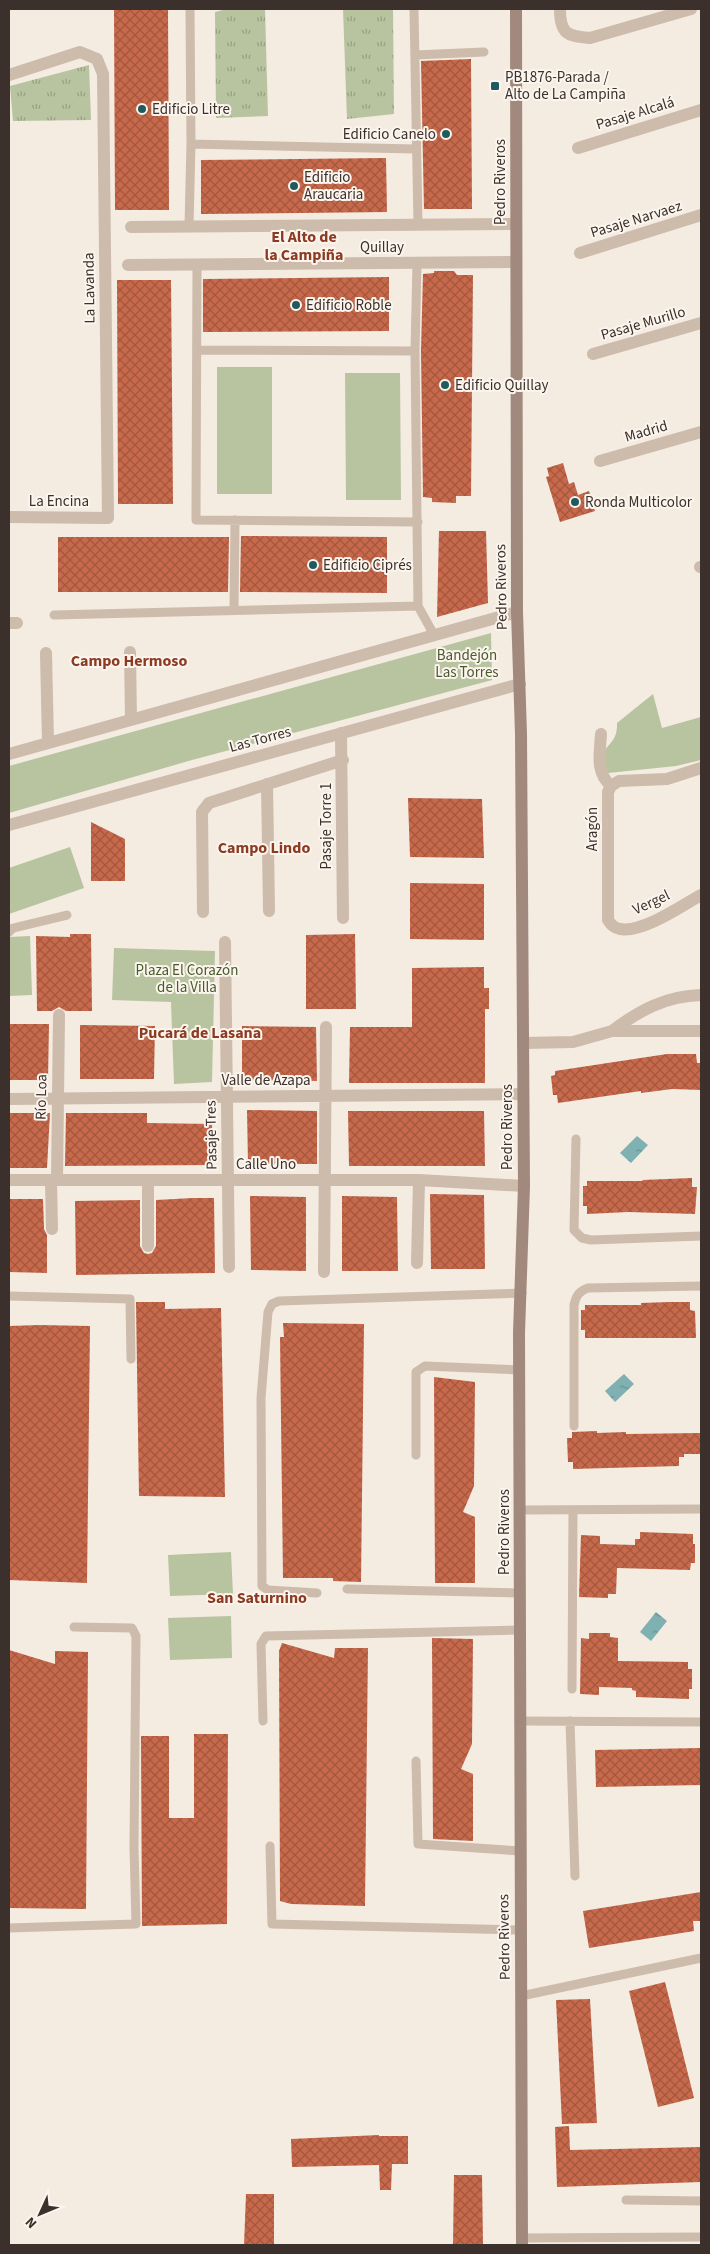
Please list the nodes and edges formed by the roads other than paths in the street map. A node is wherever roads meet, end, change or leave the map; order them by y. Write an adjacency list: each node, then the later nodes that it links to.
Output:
1 (190, 9): 10 (lane)
2 (414, 9): 7 (lane)
3 (516, 9): 15 (street, Pedro Riveros)
4 (560, 9): 5 (street)
5 (691, 9)
6 (484, 52): 7 (lane)
7 (415, 55): 12 (lane)
8 (9, 75): 30 (street, La Lavanda)
9 (701, 110): 11 (street, Pasaje Alcalá)
10 (191, 144): 12 (lane); 16 (lane)
11 (578, 148)
12 (416, 149): 14 (lane)
13 (701, 216): 18 (street, Pasaje Narvaez)
14 (418, 224): 15 (street, Quillay); 16 (street, Quillay)
15 (516, 224): 19 (street, Pedro Riveros)
16 (189, 226): 17 (street, Quillay)
17 (131, 227)
18 (580, 253)
19 (516, 262): 20 (street, Quillay); 35 (street, Pedro Riveros)
20 (417, 263): 21 (street, Quillay); 25 (lane)
21 (197, 264): 22 (street, Quillay); 24 (lane)
22 (128, 265)
23 (701, 323): 26 (street, Pasaje Murillo)
24 (197, 350): 25 (lane); 31 (lane)
25 (415, 350): 32 (lane)
26 (593, 354)
27 (701, 432): 28 (street, Madrid)
28 (600, 461)
29 (9, 517): 30 (street, La Encina)
30 (108, 518)
31 (235, 520): 32 (lane); 34 (lane)
32 (418, 522): 33 (lane)
33 (418, 606): 34 (lane); 37 (lane)
34 (234, 610): 36 (lane)
35 (517, 612): 37 (street); 40 (street, Pedro Riveros)
36 (54, 614)
37 (434, 635): 41 (street)
38 (130, 652): 41 (street)
39 (46, 654): 44 (street)
40 (520, 684): 42 (street, Las Torres); 64 (street, Pedro Riveros)
41 (130, 720): 44 (street)
42 (341, 733): 46 (street, Pasaje Torre 1); 50 (street, Las Torres)
43 (601, 734): 49 (street)
44 (48, 743): 45 (street)
45 (9, 754)
46 (343, 760): 48 (street); 55 (street, Pasaje Torre 1)
47 (701, 768): 49 (street)
48 (267, 784): 52 (street); 53 (street)
49 (611, 786): 56 (street, Aragón)
50 (9, 825)
51 (701, 895): 56 (street, Vergel)
52 (269, 911)
53 (203, 912)
54 (67, 915): 57 (lane)
55 (343, 918)
56 (613, 927)
57 (9, 932)
58 (225, 942): 66 (street, Pasaje Tres)
59 (701, 995): 62 (street)
60 (58, 1015): 67 (street, Río Loa)
61 (326, 1027): 68 (street)
62 (612, 1031): 63 (street); 64 (street)
63 (701, 1031)
64 (523, 1043): 65 (street, Pedro Riveros)
65 (523, 1094): 68 (street, Valle de Azapa); 77 (street, Pedro Riveros)
66 (227, 1096): 67 (street, Valle de Azapa); 68 (street, Valle de Azapa); 74 (street, Pasaje Tres)
67 (58, 1097): 69 (street, Valle de Azapa); 72 (street, Río Loa)
68 (325, 1097): 75 (street)
69 (9, 1099)
70 (576, 1139): 79 (lane)
71 (9, 1180): 72 (street, Calle Uno)
72 (54, 1180): 73 (street, Calle Uno); 78 (street, Río Loa)
73 (148, 1180): 74 (street, Calle Uno); 80 (street)
74 (228, 1180): 75 (street, Calle Uno); 82 (street, Pasaje Tres)
75 (325, 1180): 76 (street, Calle Uno); 83 (street)
76 (419, 1180): 77 (street, Calle Uno); 81 (street)
77 (524, 1186): 85 (street, Pedro Riveros)
78 (52, 1229)
79 (701, 1236)
80 (148, 1246)
81 (417, 1263)
82 (229, 1267)
83 (324, 1272)
84 (701, 1286): 89 (lane)
85 (522, 1293): 88 (street, Pedro Riveros); 95 (lane)
86 (9, 1296): 87 (lane)
87 (131, 1359)
88 (519, 1370): 90 (lane); 92 (street, Pedro Riveros)
89 (574, 1426)
90 (416, 1455)
91 (701, 1509): 93 (lane)
92 (520, 1510): 93 (lane); 96 (street, Pedro Riveros)
93 (573, 1510): 99 (lane)
94 (347, 1589): 96 (lane)
95 (318, 1593)
96 (520, 1594): 98 (street, Pedro Riveros)
97 (74, 1627): 108 (lane)
98 (520, 1630): 100 (lane); 101 (street, Pedro Riveros)
99 (572, 1689)
100 (264, 1721)
101 (519, 1721): 102 (lane); 106 (street, Pedro Riveros)
102 (570, 1721): 103 (lane); 107 (lane)
103 (701, 1722)
104 (416, 1761): 106 (lane)
105 (270, 1846): 109 (lane)
106 (520, 1852): 109 (street, Pedro Riveros)
107 (575, 1876)
108 (9, 1928)
109 (520, 1930): 111 (street, Pedro Riveros)
110 (701, 1958): 111 (lane)
111 (521, 1996): 116 (street, Pedro Riveros)
112 (626, 2200): 113 (lane)
113 (701, 2201)
114 (701, 2237): 115 (lane)
115 (683, 2241): 116 (lane)
116 (522, 2242)

